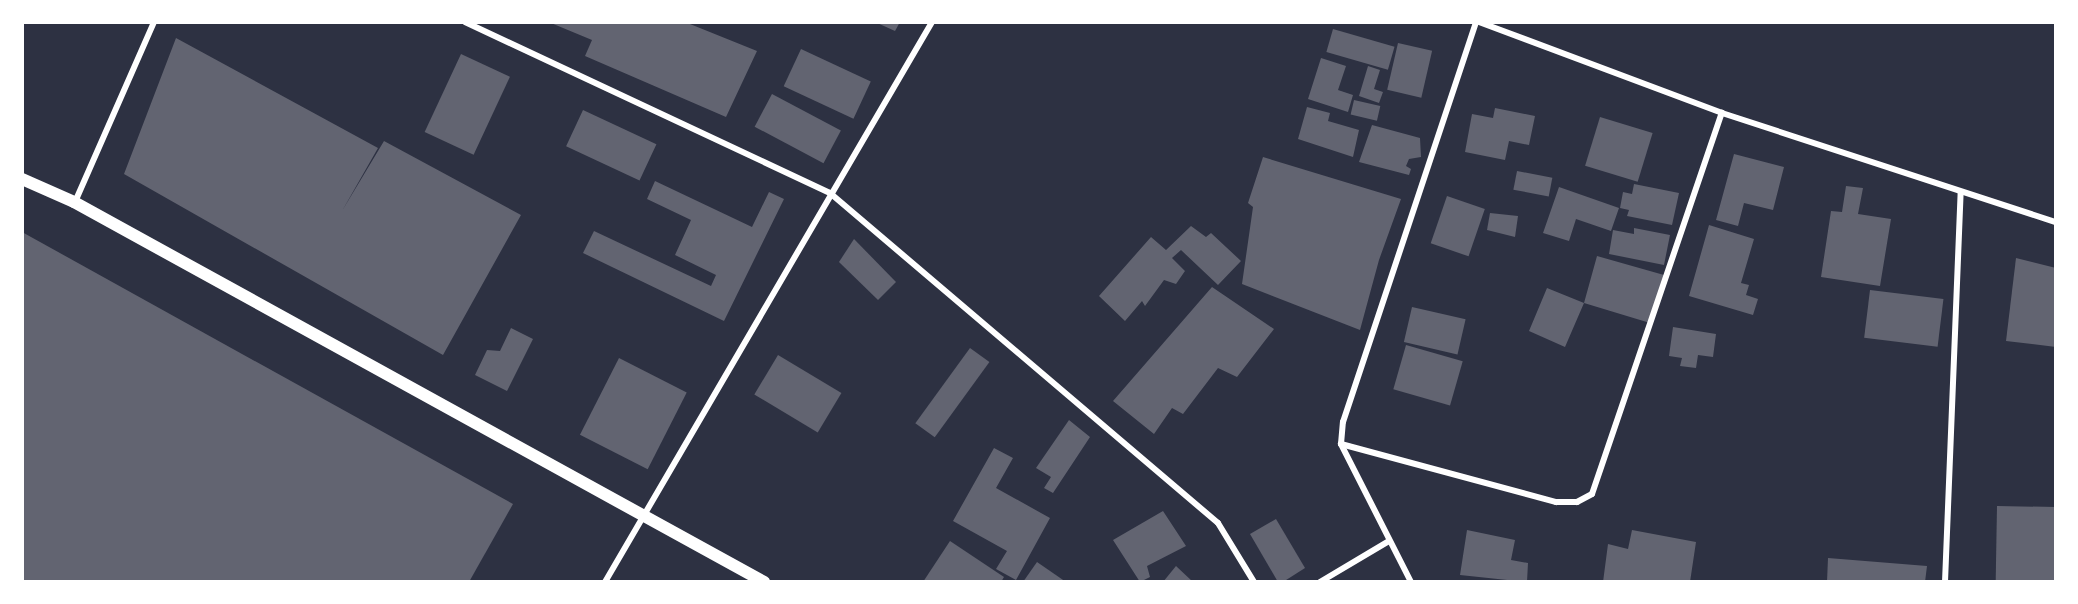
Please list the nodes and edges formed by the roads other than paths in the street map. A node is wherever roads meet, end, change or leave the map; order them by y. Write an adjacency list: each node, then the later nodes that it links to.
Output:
1 (154, 22): 9 (street)
2 (465, 22): 8 (street)
3 (932, 22): 8 (street)
4 (1477, 22): 5 (street); 11 (street)
5 (1722, 113): 7 (street); 11 (street)
6 (22, 179): 9 (main road)
7 (1961, 192): 10 (street); 19 (street)
8 (830, 194): 12 (street); 16 (street)
9 (74, 202): 12 (main road)
10 (2055, 222)
11 (1341, 444): 13 (street)
12 (644, 515): 14 (street); 15 (main road)
13 (1389, 541): 17 (street); 18 (street)
14 (604, 582)
15 (764, 582)
16 (1254, 582)
17 (1320, 582)
18 (1411, 582)
19 (1945, 582)

